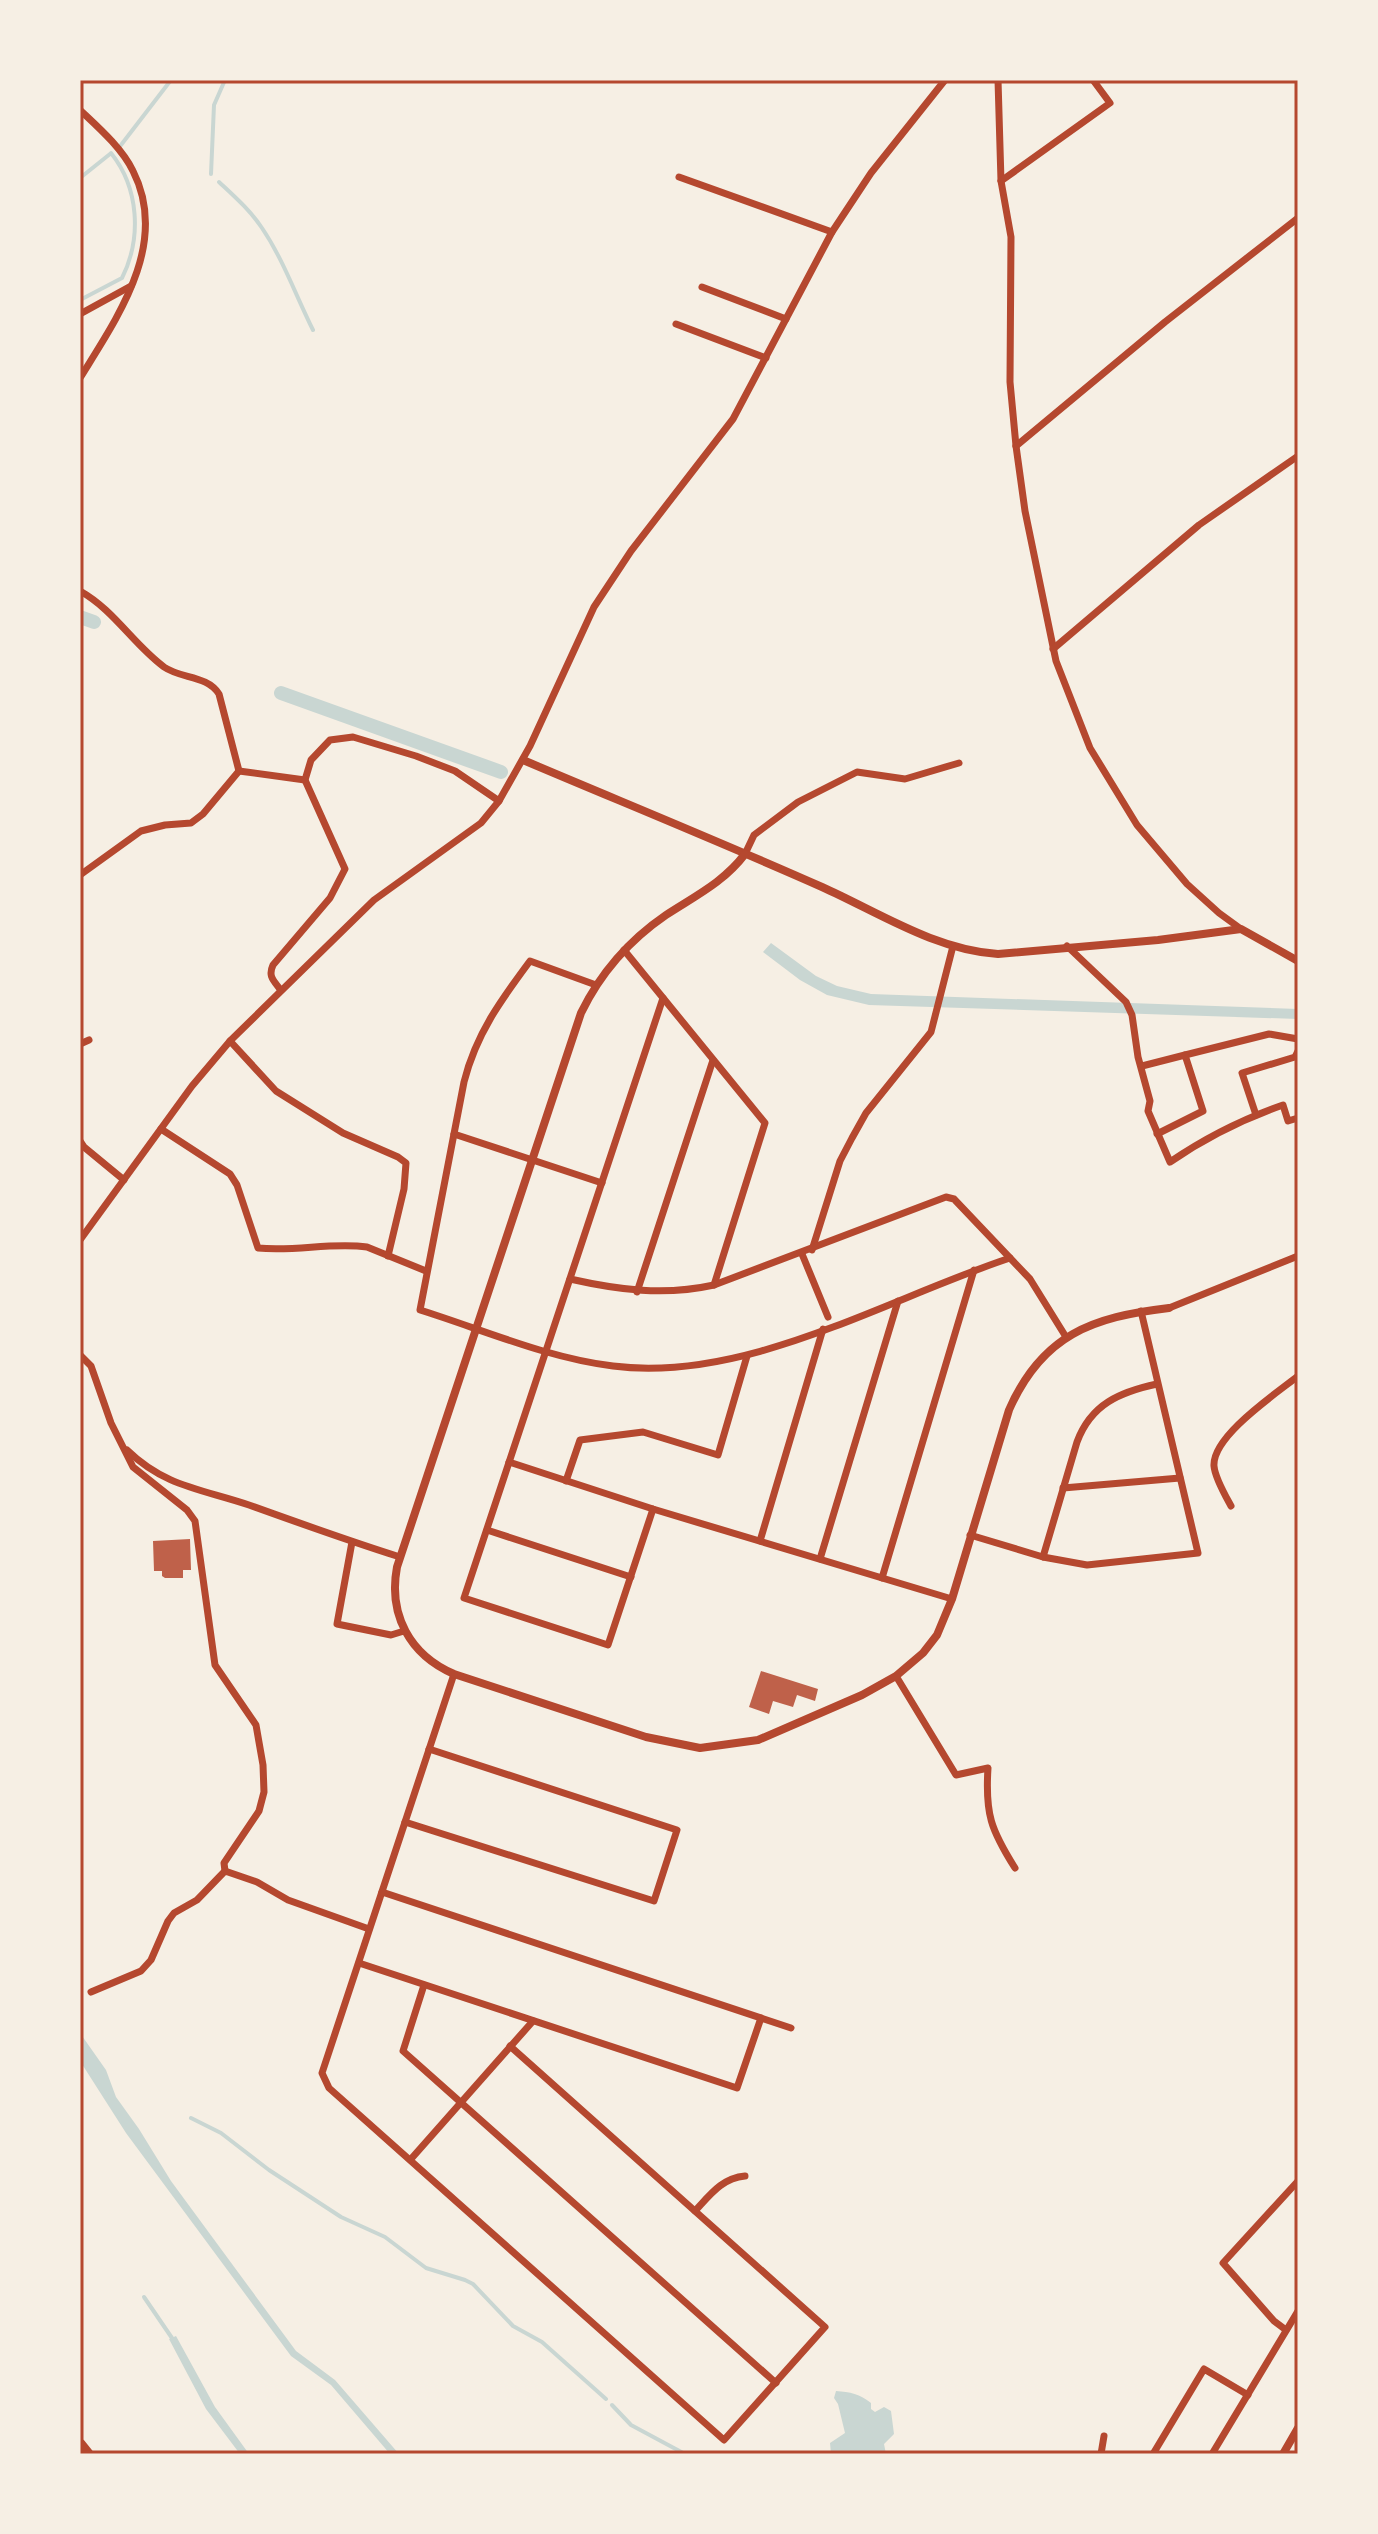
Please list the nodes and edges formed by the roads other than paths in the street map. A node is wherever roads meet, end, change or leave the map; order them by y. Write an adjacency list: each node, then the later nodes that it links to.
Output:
1 (945, 80): 8 (street)
2 (998, 80): 6 (street)
3 (1093, 80): 6 (street)
4 (80, 110): 9 (street)
5 (679, 177): 8 (street)
6 (1001, 181): 16 (street)
7 (1298, 218): 16 (street)
8 (832, 232): 12 (street)
9 (133, 285): 11 (street); 15 (street)
10 (702, 287): 12 (street)
11 (80, 314)
12 (786, 319): 14 (street)
13 (676, 324): 14 (street)
14 (766, 358): 20 (street)
15 (80, 378)
16 (1016, 446): 19 (street)
17 (1298, 456): 19 (street)
18 (80, 591): 22 (street)
19 (1053, 649): 27 (street)
20 (523, 760): 24 (street); 25 (street)
21 (959, 763): 25 (street)
22 (239, 771): 23 (street); 26 (street)
23 (305, 780): 24 (street); 33 (street)
24 (499, 801): 33 (street)
25 (745, 854): 28 (street); 30 (street)
26 (80, 875)
27 (1241, 929): 29 (street); 31 (street)
28 (953, 946): 29 (street); 53 (street)
29 (1067, 946): 42 (street)
30 (624, 950): 32 (street); 34 (street)
31 (1298, 961)
32 (596, 985): 46 (street); 49 (street)
33 (280, 989): 37 (street)
34 (663, 998): 41 (street); 51 (street)
35 (1298, 1039): 40 (street)
36 (89, 1040): 38 (street)
37 (230, 1041): 45 (street); 55 (street)
38 (80, 1044)
39 (1298, 1051): 43 (street)
40 (1185, 1055): 42 (street); 47 (street)
41 (713, 1060): 61 (street); 62 (street)
42 (1142, 1066): 47 (street)
43 (1256, 1115): 44 (street); 47 (street)
44 (1298, 1118)
45 (161, 1129): 50 (street); 55 (street)
46 (454, 1134): 49 (street); 59 (street)
47 (1157, 1134)
48 (81, 1146): 50 (street)
49 (532, 1159): 51 (street); 67 (street)
50 (124, 1180): 52 (street)
51 (602, 1183): 60 (street)
52 (80, 1240)
53 (812, 1250): 54 (street); 57 (street)
54 (802, 1254): 61 (street); 66 (street)
55 (388, 1256): 59 (street)
56 (1298, 1256): 64 (street)
57 (1010, 1258): 58 (street); 69 (street)
58 (974, 1270): 63 (street); 90 (street)
59 (426, 1271): 67 (street)
60 (570, 1279): 62 (street); 70 (street)
61 (714, 1285): 62 (street)
62 (637, 1292)
63 (898, 1301): 68 (street); 88 (street)
64 (1169, 1308): 65 (street)
65 (1141, 1311): 69 (street); 74 (street)
66 (828, 1317)
67 (476, 1327): 70 (street); 86 (street)
68 (823, 1329): 72 (street); 84 (street)
69 (1066, 1337): 83 (street)
70 (546, 1351): 72 (street); 76 (street)
71 (80, 1355): 75 (street)
72 (747, 1356): 78 (street)
73 (1298, 1376): 80 (street)
74 (1157, 1384): 77 (street); 79 (street)
75 (126, 1449): 85 (street); 98 (street)
76 (509, 1462): 78 (street); 82 (street)
77 (1180, 1478): 79 (street); 87 (street)
78 (566, 1481): 81 (street)
79 (1063, 1488): 87 (street)
80 (1231, 1506)
81 (653, 1509): 84 (street); 89 (street)
82 (487, 1530): 89 (street); 89 (street)
83 (970, 1535): 87 (street); 91 (street)
84 (760, 1541): 88 (street)
85 (352, 1542): 86 (street); 92 (street)
86 (400, 1557): 92 (street)
87 (1043, 1557)
88 (820, 1559): 90 (street)
89 (631, 1577)
90 (882, 1578): 91 (street)
91 (952, 1599): 94 (street)
92 (404, 1631): 93 (street)
93 (454, 1674): 94 (street); 95 (street)
94 (896, 1676): 97 (street)
95 (429, 1749): 96 (street); 96 (street)
96 (405, 1822): 99 (street)
97 (1015, 1868)
98 (225, 1871): 100 (street); 103 (street)
99 (382, 1892): 100 (street); 104 (street)
100 (369, 1929): 101 (street)
101 (359, 1963): 102 (street); 109 (street)
102 (424, 1985): 105 (street); 108 (street)
103 (91, 1992)
104 (761, 2018): 105 (street); 106 (street)
105 (533, 2021): 107 (street)
106 (791, 2028)
107 (510, 2046): 108 (street); 112 (street)
108 (460, 2103): 109 (street); 115 (street)
109 (411, 2159): 115 (street)
110 (745, 2176): 112 (street)
111 (1298, 2181): 114 (street)
112 (695, 2211): 115 (street)
113 (1298, 2311): 114 (street)
114 (1286, 2330): 116 (street)
115 (776, 2383)
116 (1248, 2395): 122 (street); 123 (street)
117 (1298, 2428): 124 (street)
118 (1104, 2436): 121 (street)
119 (80, 2444): 120 (highway)
120 (88, 2454)
121 (1101, 2454)
122 (1153, 2454)
123 (1212, 2454)
124 (1283, 2454)

